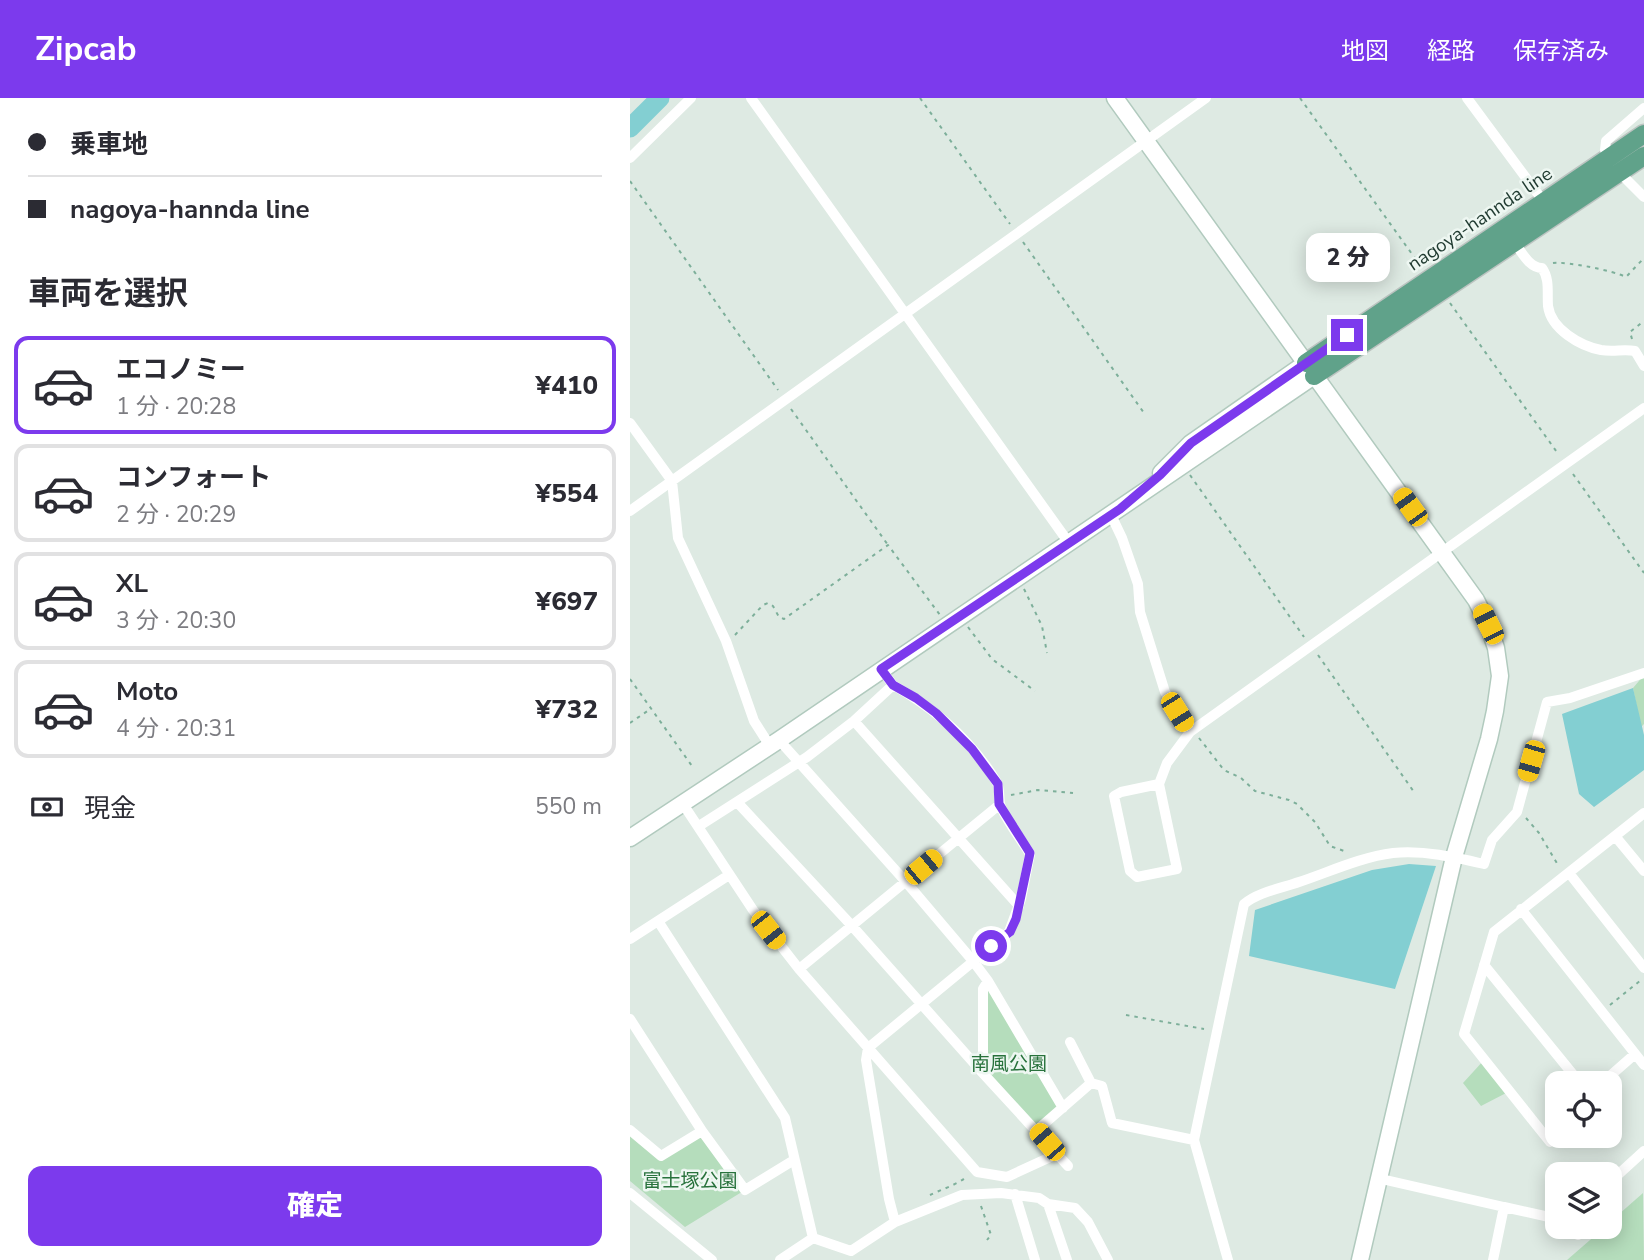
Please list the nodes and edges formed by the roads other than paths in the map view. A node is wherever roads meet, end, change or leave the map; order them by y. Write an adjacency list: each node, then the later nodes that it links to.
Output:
1 (691, 98): 11 (street)
2 (751, 98): 17 (street)
3 (1115, 98): 8 (street)
4 (1206, 98): 8 (street)
5 (1467, 98): 14 (street)
6 (1644, 108): 9 (street)
7 (1644, 134): 9 (main road, nagoya-hannda line)
8 (1147, 142): 17 (street); 19 (street)
9 (1609, 156): 14 (main road, nagoya-hannda line)
10 (1644, 156): 12 (main road, nagoya-hannda line)
11 (630, 158)
12 (1620, 173): 13 (street); 14 (main road, nagoya-hannda line)
13 (1644, 197)
14 (1548, 208): 15 (main road, nagoya-hannda line); 16 (main road, nagoya-hannda line)
15 (1514, 242): 16 (main road, nagoya-hannda line); 18 (street)
16 (1436, 285): 19 (main road, nagoya-hannda line)
17 (905, 315): 22 (street); 25 (street)
18 (1644, 366)
19 (1310, 370): 24 (street); 24 (street); 26 (street)
20 (1644, 408): 26 (street)
21 (630, 423): 22 (street)
22 (672, 481): 23 (street); 32 (street)
23 (630, 511)
24 (1116, 512): 25 (street); 31 (street)
25 (1069, 543): 27 (street)
26 (1442, 551): 31 (street); 43 (street)
27 (881, 669): 29 (street); 32 (street)
28 (1644, 673): 43 (street)
29 (893, 685): 30 (street); 36 (street)
30 (854, 721): 33 (street); 42 (street)
31 (1189, 732): 34 (street)
32 (775, 743): 33 (street); 37 (street)
33 (797, 762): 35 (street); 47 (street)
34 (1159, 783): 34 (street)
35 (737, 802): 39 (street); 51 (street)
36 (1000, 802): 42 (street); 48 (street)
37 (683, 804): 39 (street); 41 (street)
38 (1644, 813): 40 (street)
39 (699, 827): 46 (street)
40 (1615, 836): 44 (street); 45 (street)
41 (630, 838)
42 (958, 839): 47 (street); 48 (street)
43 (1454, 857): 73 (street); 79 (street)
44 (1644, 872)
45 (1567, 874): 49 (street); 55 (street)
46 (729, 875): 50 (street); 56 (street)
47 (906, 882): 51 (street); 53 (street)
48 (1019, 906): 53 (street)
49 (1521, 909): 54 (street); 62 (street)
50 (658, 921): 52 (street); 76 (street)
51 (853, 927): 56 (street); 58 (street)
52 (630, 939)
53 (973, 961): 57 (street); 58 (street)
54 (1484, 965): 65 (street); 72 (street)
55 (1644, 968)
56 (799, 969): 61 (street)
57 (988, 981): 64 (street); 68 (street)
58 (919, 1004): 61 (street); 64 (street)
59 (630, 1019): 71 (street)
60 (1070, 1042): 67 (street)
61 (868, 1048): 75 (street); 85 (street)
62 (1635, 1054): 63 (street); 66 (street)
63 (1644, 1065)
64 (980, 1070): 70 (street)
65 (1570, 1071)
66 (1616, 1071)
67 (1091, 1083): 68 (street); 73 (street)
68 (1063, 1108): 70 (street)
69 (630, 1130): 71 (street)
70 (1037, 1130): 75 (street)
71 (702, 1131): 76 (street)
72 (1545, 1136)
73 (1194, 1140): 93 (street)
74 (1644, 1151): 78 (street)
75 (1057, 1154): 77 (street)
76 (794, 1160): 86 (street)
77 (1068, 1167)
78 (1622, 1171)
79 (1377, 1178): 83 (street); 94 (street)
80 (630, 1193): 88 (street)
81 (1015, 1194): 82 (street); 85 (street); 90 (street)
82 (1048, 1204): 91 (street); 92 (street)
83 (1504, 1208): 84 (street); 95 (street)
84 (1545, 1216)
85 (895, 1222): 87 (street)
86 (813, 1238): 87 (street); 89 (street)
87 (851, 1255)
88 (712, 1260)
89 (780, 1260)
90 (1035, 1260)
91 (1067, 1260)
92 (1108, 1260)
93 (1228, 1260)
94 (1360, 1260)
95 (1493, 1260)

